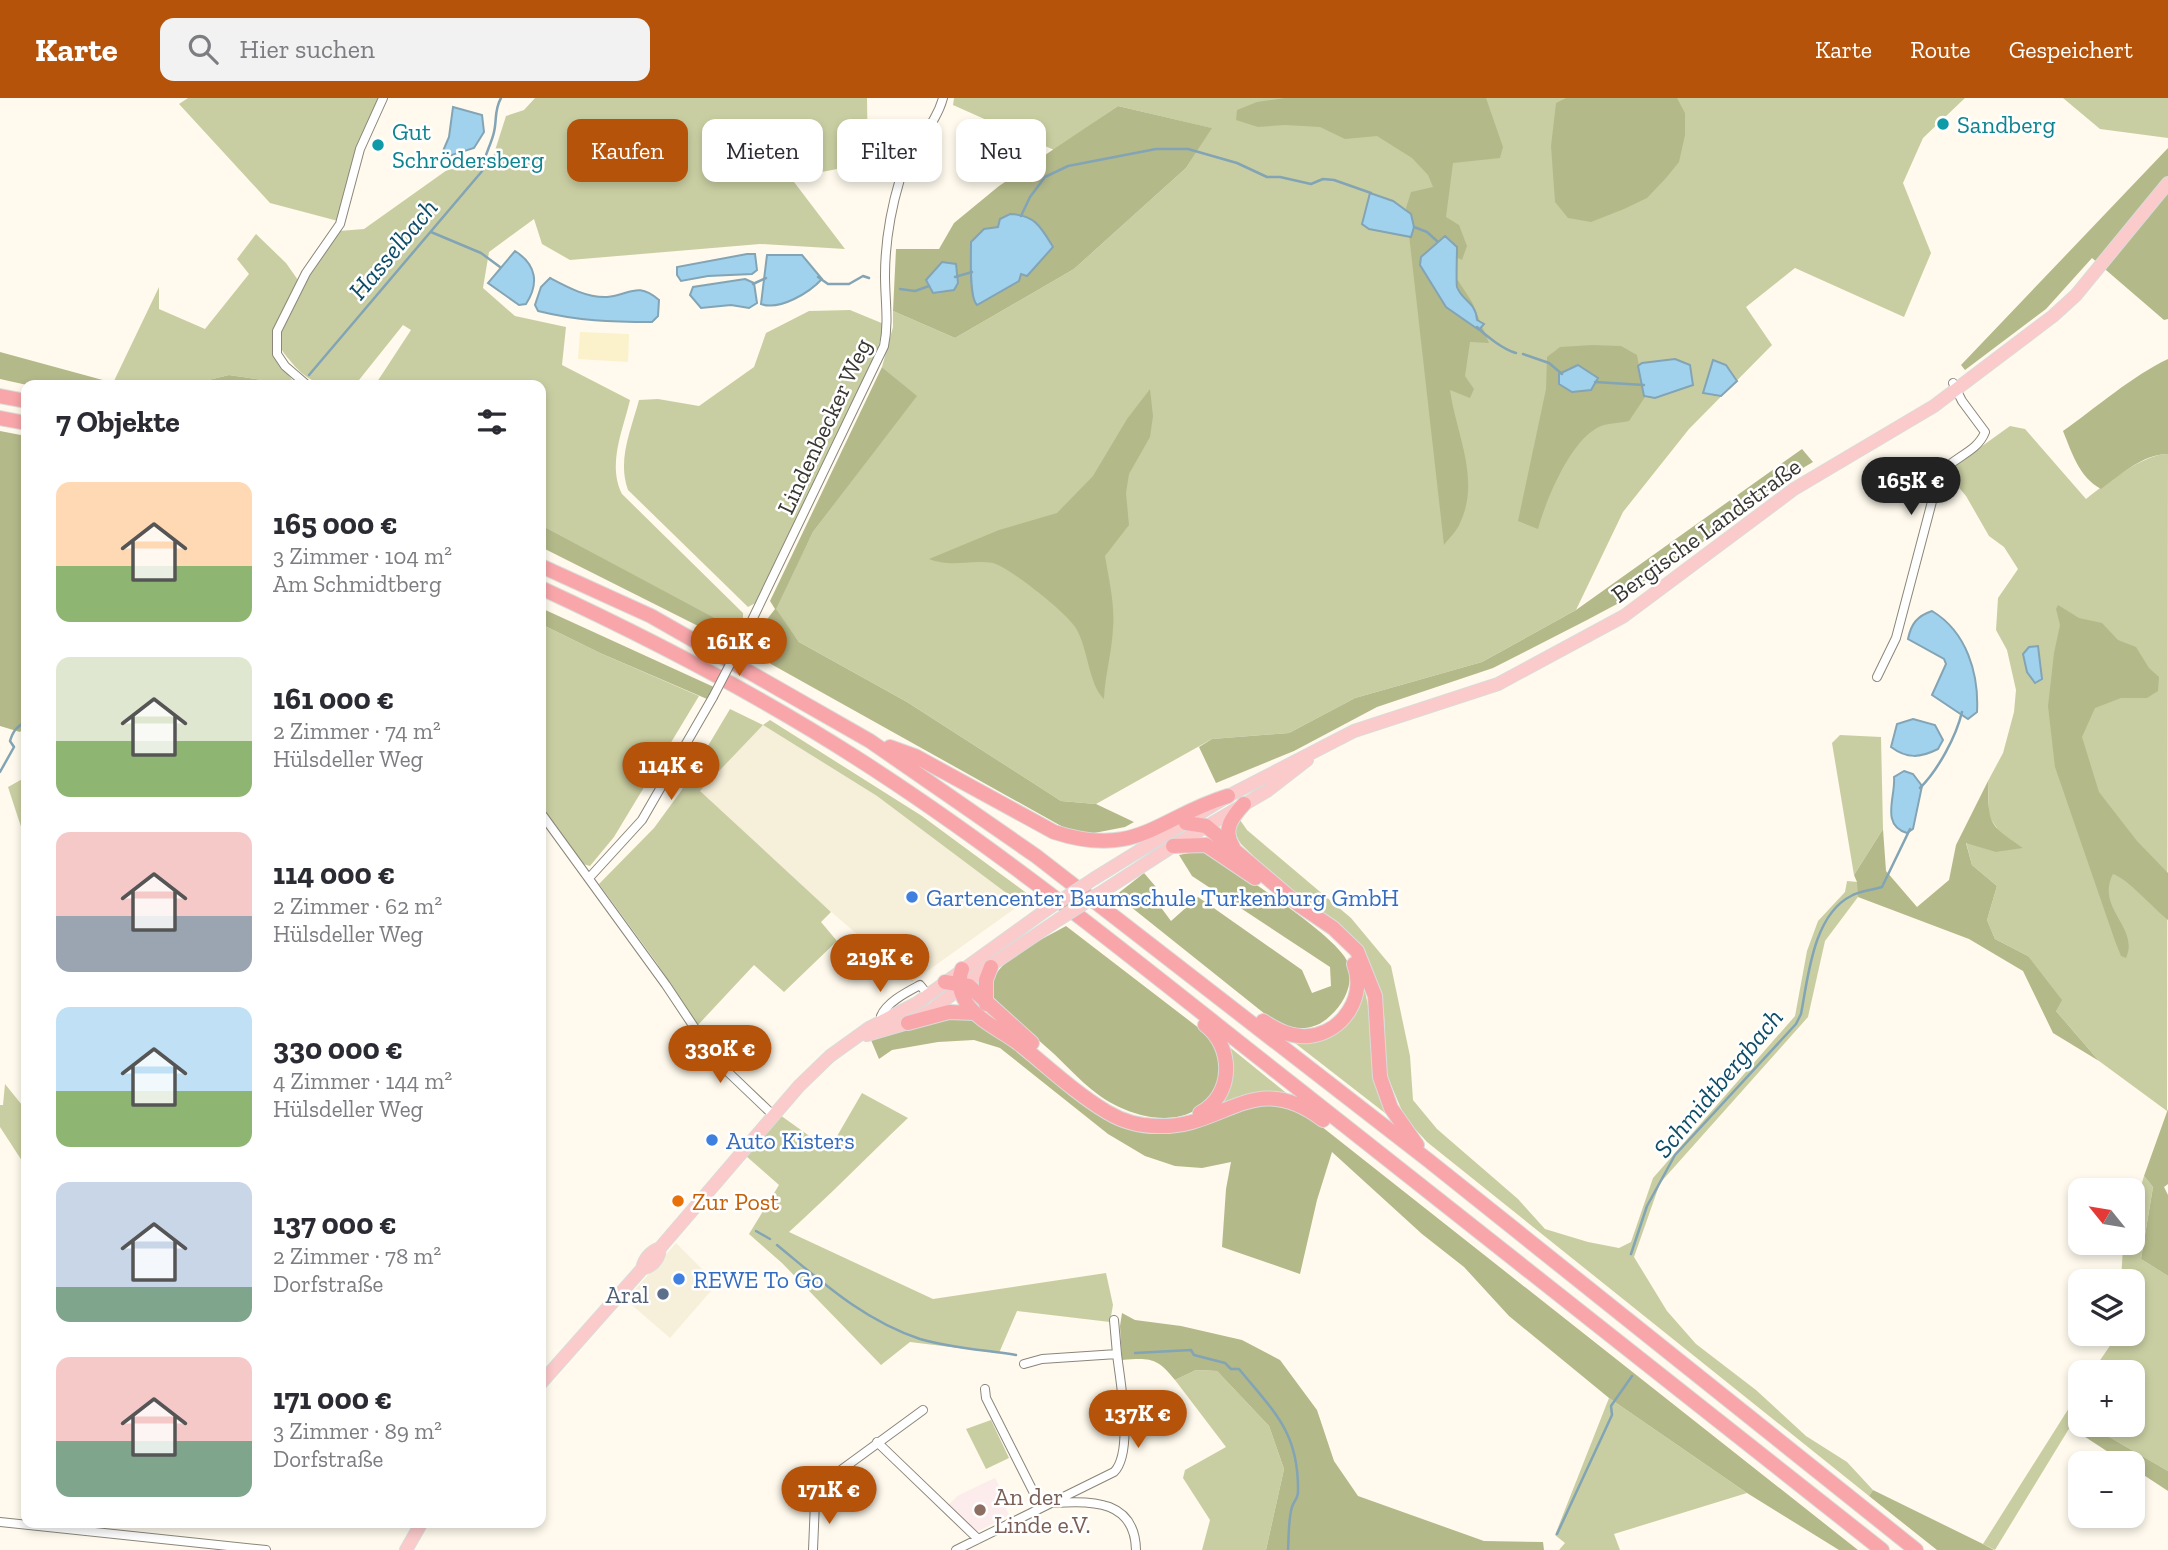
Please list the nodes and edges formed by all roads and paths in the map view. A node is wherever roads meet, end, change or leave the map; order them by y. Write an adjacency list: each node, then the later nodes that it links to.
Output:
1 (383, 98): 4 (street)
2 (943, 98): 22 (street, Lindenbecker Weg, bridge)
3 (2168, 183): 5 (main road, Bergische Landstraße)
4 (301, 380)
5 (1955, 387): 12 (street); 14 (main road, Bergische Landstraße)
6 (0, 396): 7 (highway)
7 (21, 400)
8 (0, 418): 9 (highway)
9 (21, 422)
10 (546, 568): 13 (highway)
11 (546, 590): 27 (highway)
12 (1877, 677)
13 (870, 741): 15 (highway); 25 (highway)
14 (1315, 752): 15 (main road, Bergische Landstraße); 16 (main road, Bergische Landstraße)
15 (1228, 796): 18 (main road, Bergische Landstraße)
16 (1244, 804): 19 (main road, Bergische Landstraße); 21 (highway)
17 (546, 820): 22 (street)
18 (1186, 823): 19 (highway); 24 (main road, Bergische Landstraße, bridge)
19 (1206, 826): 20 (main road, Bergische Landstraße); 21 (highway)
20 (1173, 846): 23 (main road, Bergische Landstraße, bridge); 25 (highway)
21 (1236, 851): 34 (highway)
22 (589, 878): 32 (street)
23 (992, 967): 24 (main road, Bergische Landstraße); 28 (highway)
24 (958, 981): 26 (main road, Bergische Landstraße); 28 (highway); 29 (highway); 30 (main road, Bergische Landstraße)
25 (1205, 985): 34 (highway)
26 (928, 995): 30 (main road); 31 (main road, Bergische Landstraße)
27 (1187, 1002): 28 (highway); 33 (highway)
28 (986, 1004)
29 (974, 1013): 30 (highway); 33 (highway)
30 (913, 1020): 31 (main road, Bergische Landstraße)
31 (887, 1024): 32 (main road, Bergische Landstraße)
32 (773, 1115): 38 (main road, Bergische Landstraße)
33 (1378, 1151): 55 (highway)
34 (1428, 1160): 56 (highway)
35 (1114, 1320): 36 (street)
36 (1117, 1354): 37 (street); 44 (street)
37 (1024, 1364)
38 (546, 1377)
39 (985, 1389): 44 (street)
40 (923, 1410): 41 (street)
41 (877, 1442): 42 (street); 49 (street)
42 (841, 1470)
43 (815, 1502): 52 (street)
44 (1045, 1505): 49 (street); 54 (street)
45 (0, 1522): 46 (street)
46 (21, 1524)
47 (57, 1528): 50 (street)
48 (419, 1528): 51 (main road)
49 (978, 1539): 53 (street)
50 (266, 1550)
51 (406, 1550)
52 (813, 1550)
53 (956, 1550)
54 (1136, 1550)
55 (1882, 1550)
56 (1916, 1550)

